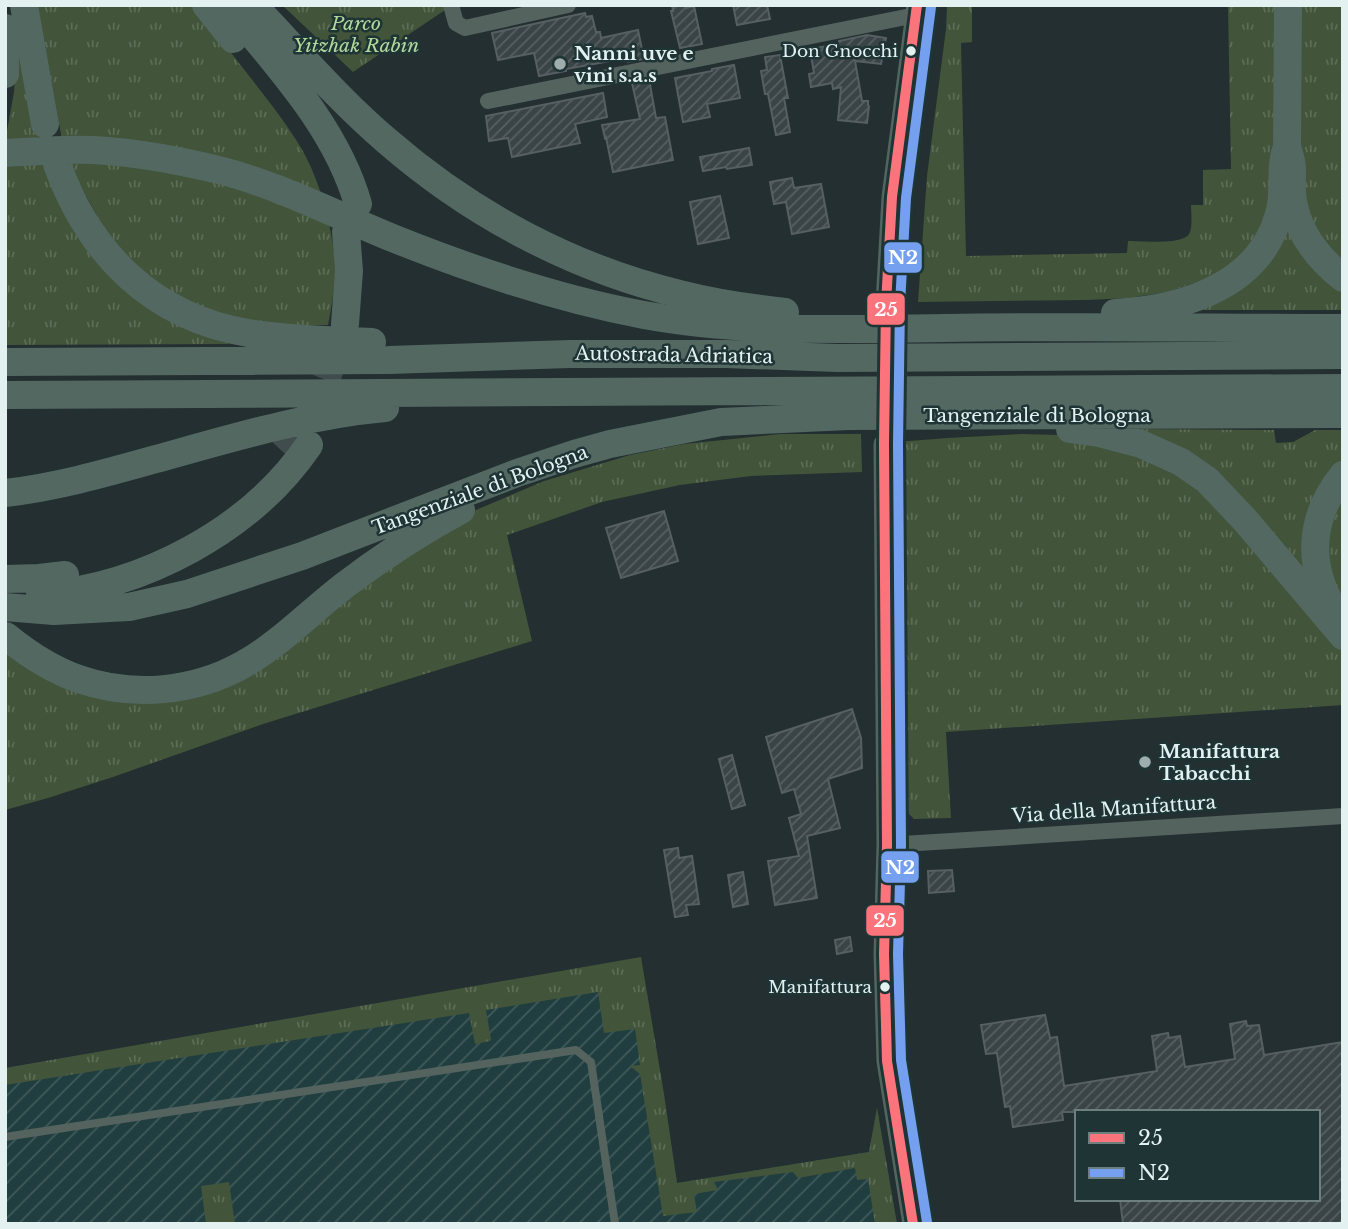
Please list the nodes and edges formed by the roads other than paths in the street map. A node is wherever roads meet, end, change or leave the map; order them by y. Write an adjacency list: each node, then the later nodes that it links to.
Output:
1 (24, 5): 12 (highway)
2 (206, 5): 16 (highway)
3 (228, 5): 16 (highway)
4 (254, 5): 21 (highway)
5 (451, 5): 6 (street)
6 (568, 5)
7 (1287, 5): 13 (highway)
8 (917, 10): 11 (street); 19 (main road)
9 (5, 28): 10 (highway)
10 (5, 75)
11 (488, 101)
12 (45, 124)
13 (1287, 147): 18 (highway); 21 (highway)
14 (5, 153): 15 (highway)
15 (67, 157): 16 (highway); 23 (highway)
16 (335, 200): 21 (highway)
17 (355, 236): 20 (highway)
18 (1343, 278)
19 (886, 304)
20 (354, 326)
21 (931, 328): 22 (highway)
22 (1343, 328)
23 (301, 349): 24 (highway, Autostrada Adriatica); 25 (highway)
24 (1343, 355)
25 (5, 362)
26 (1343, 388): 28 (highway, Autostrada Adriatica)
27 (5, 395): 28 (highway, Autostrada Adriatica)
28 (369, 402): 34 (highway)
29 (1343, 414): 30 (highway, Tangenziale di Bologna)
30 (872, 416): 31 (highway, Tangenziale di Bologna); 40 (highway)
31 (685, 428): 37 (highway, Tangenziale di Bologna); 39 (highway)
32 (884, 444): 42 (main road)
33 (1343, 475): 38 (highway)
34 (5, 493)
35 (5, 579): 36 (highway)
36 (5, 595)
37 (5, 607)
38 (1343, 622)
39 (6, 636)
40 (1343, 636)
41 (1343, 816): 42 (street, Via della Manifattura)
42 (887, 845): 45 (main road)
43 (5, 1137): 44 (lane)
44 (615, 1224)
45 (913, 1224)

